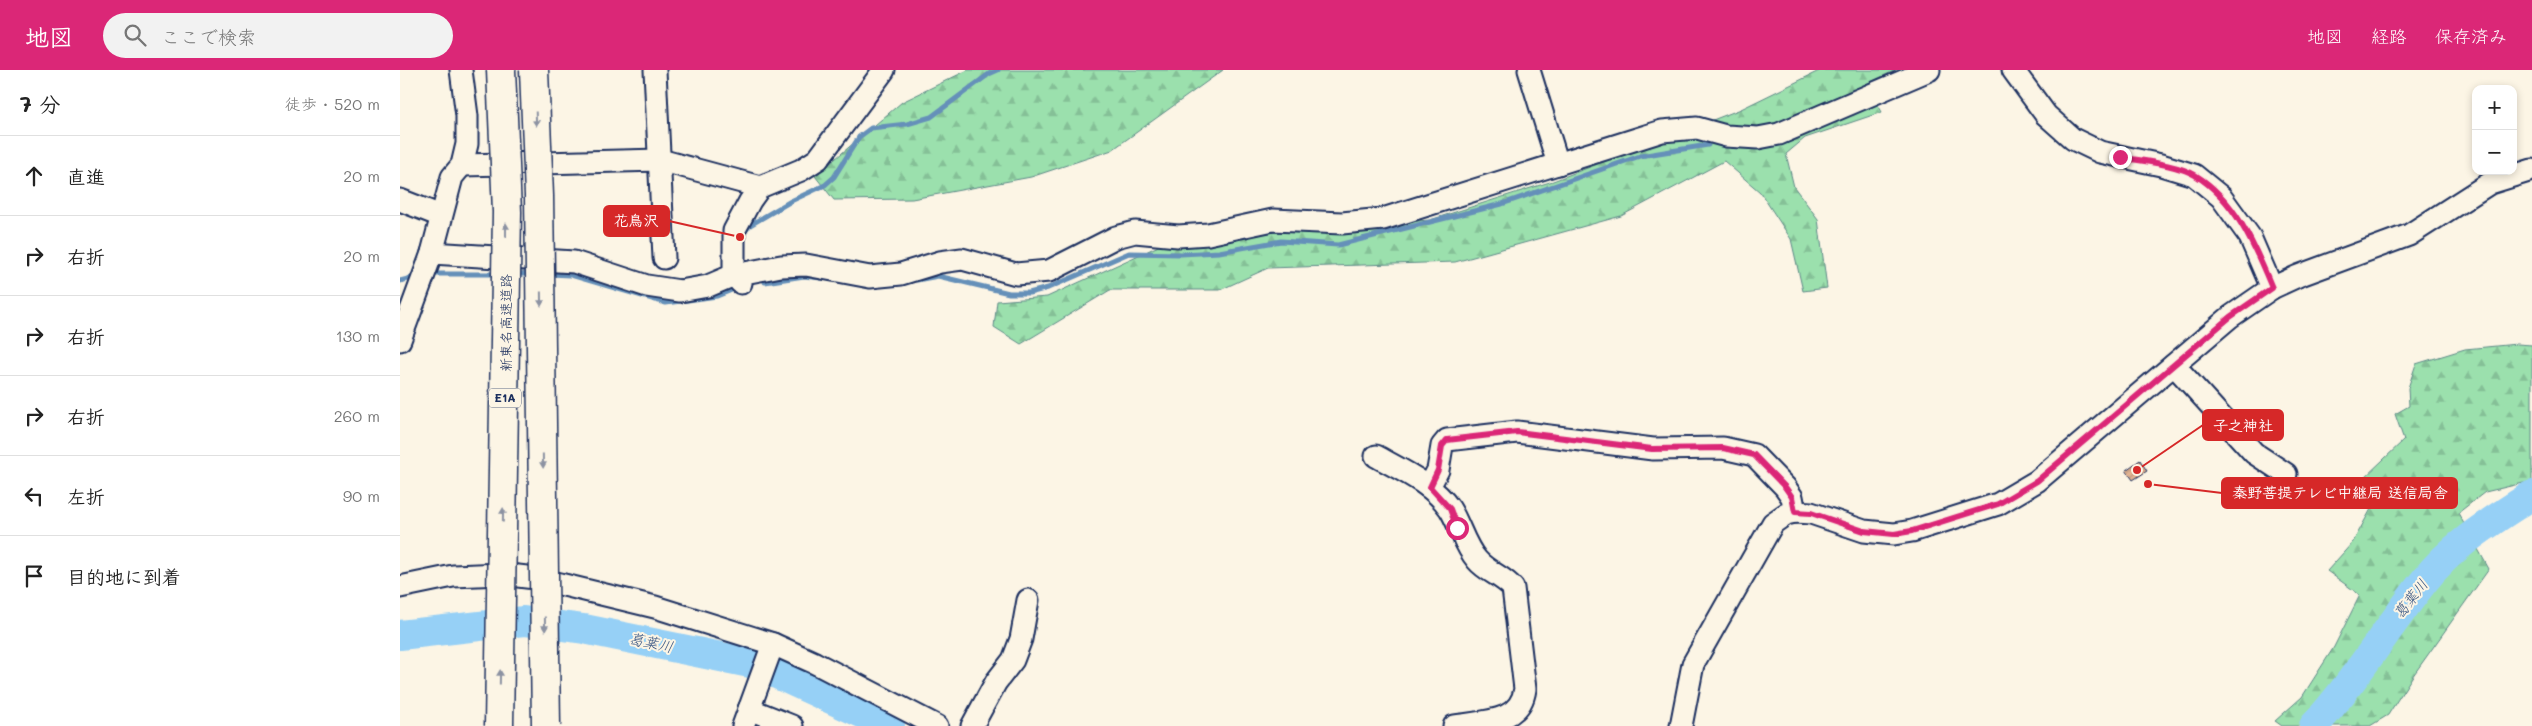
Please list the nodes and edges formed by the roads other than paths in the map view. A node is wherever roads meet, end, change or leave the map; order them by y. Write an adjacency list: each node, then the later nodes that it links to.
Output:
1 (461, 70): 11 (street)
2 (501, 70): 30 (highway, 新東名高速道路 / E1A, one-way to 2, bridge)
3 (534, 70): 31 (highway, E1A, one-way to 31, bridge)
4 (655, 70): 9 (street)
5 (884, 70): 13 (street)
6 (1529, 70): 10 (street)
7 (1929, 70): 10 (street)
8 (2023, 73): 19 (street)
9 (660, 160): 11 (street); 13 (street); 16 (street)
10 (1558, 164): 18 (street)
11 (462, 165): 15 (street)
12 (2532, 170): 19 (street)
13 (760, 187): 18 (street)
14 (400, 200): 15 (street)
15 (441, 216): 17 (street)
16 (664, 258)
17 (430, 259): 18 (street); 20 (street)
18 (737, 279)
19 (2272, 288): 21 (street)
20 (400, 340)
21 (2174, 365): 23 (street); 25 (street)
22 (1376, 456): 24 (street)
23 (2286, 474)
24 (1430, 487): 25 (street); 35 (street)
25 (1795, 512): 36 (street)
26 (400, 587): 28 (street)
27 (1028, 600): 34 (street)
28 (772, 647): 29 (street); 33 (street)
29 (748, 713): 32 (street)
30 (499, 726)
31 (546, 726)
32 (792, 726)
33 (937, 726)
34 (972, 726)
35 (1454, 726)
36 (1681, 726)

